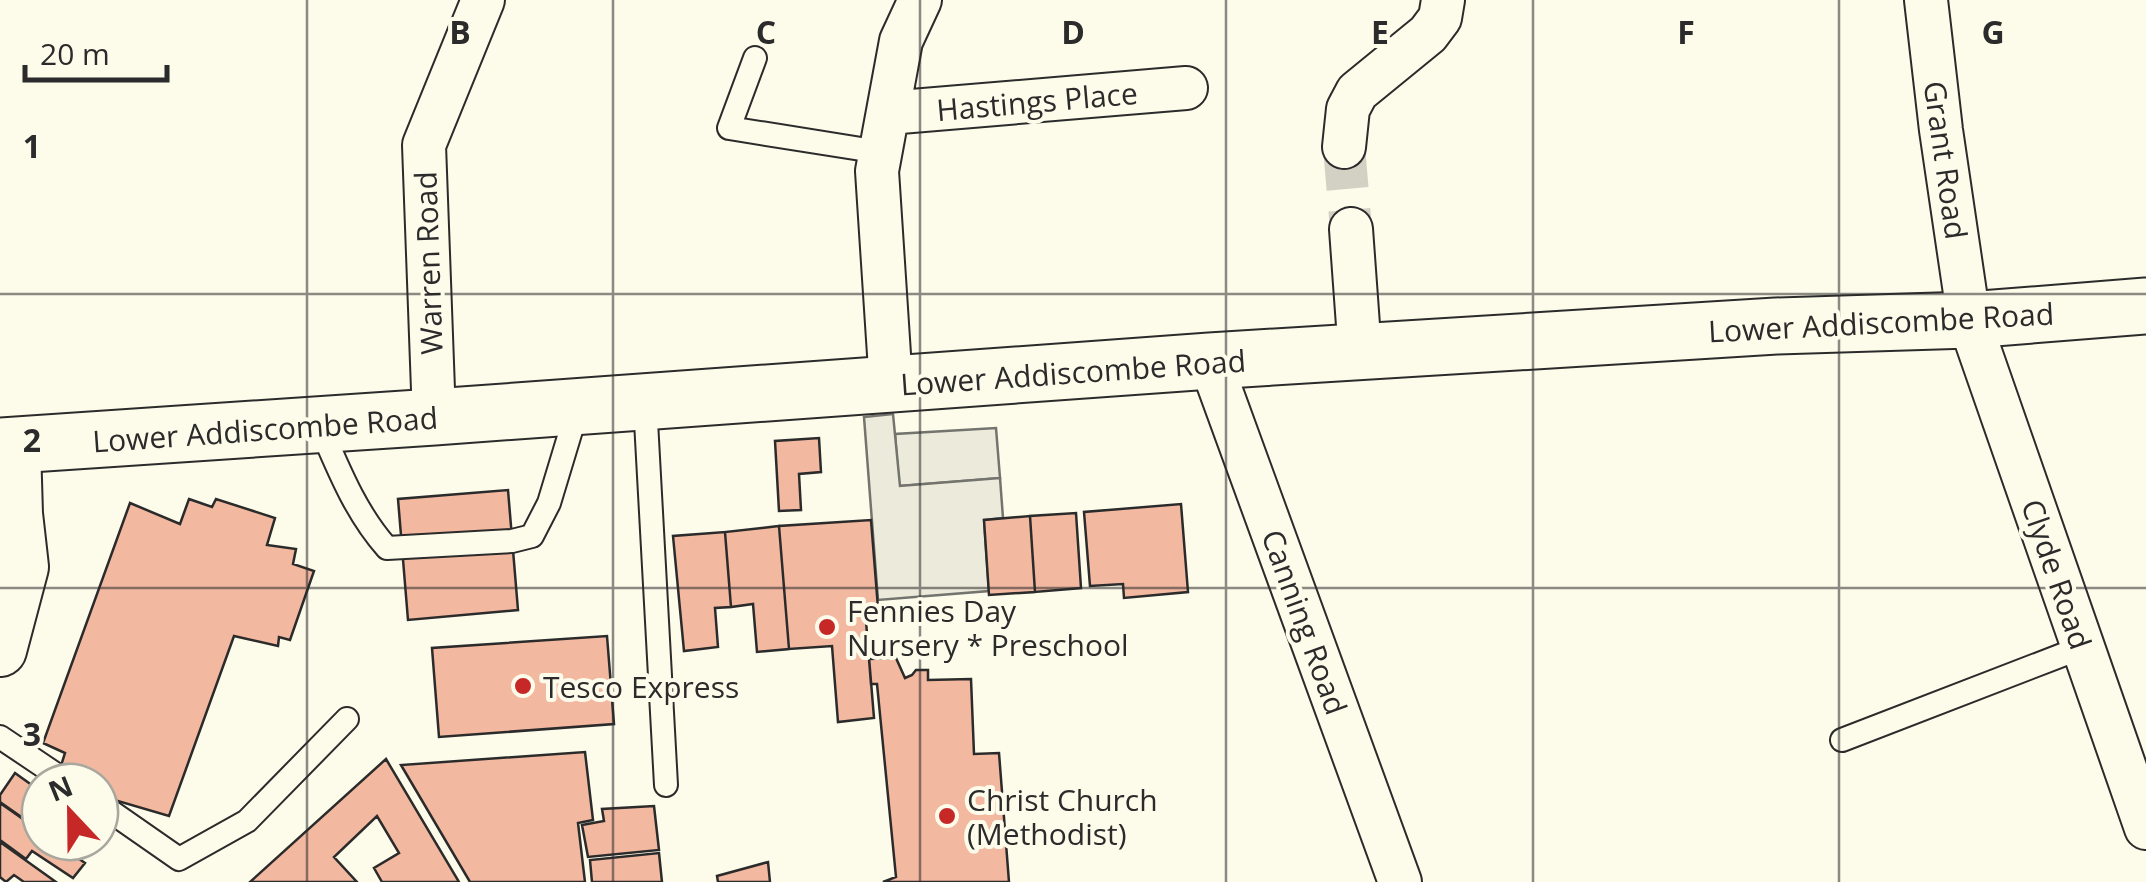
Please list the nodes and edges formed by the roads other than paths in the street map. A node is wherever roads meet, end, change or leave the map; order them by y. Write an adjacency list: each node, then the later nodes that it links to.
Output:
1 (483, 0): 17 (street, Warren Road)
2 (920, 0): 7 (street)
3 (1443, 0): 8 (street)
4 (1926, 0): 11 (street, Grant Road)
5 (755, 58): 7 (lane)
6 (1186, 88): 7 (street, Hastings Place)
7 (884, 133): 14 (street)
8 (1344, 146)
9 (1351, 228): 12 (street)
10 (2146, 306): 11 (main road, Lower Addiscombe Road)
11 (1969, 320): 12 (main road, Lower Addiscombe Road); 20 (street, Clyde Road)
12 (1360, 352): 13 (main road, Lower Addiscombe Road)
13 (1210, 362): 14 (main road, Lower Addiscombe Road); 29 (street, Canning Road)
14 (892, 385): 15 (main road, Lower Addiscombe Road)
15 (644, 402): 16 (main road, Lower Addiscombe Road); 26 (lane)
16 (578, 407): 17 (main road, Lower Addiscombe Road); 18 (lane)
17 (434, 418): 18 (main road, Lower Addiscombe Road)
18 (320, 424): 19 (main road, Lower Addiscombe Road)
19 (7, 446): 21 (street)
20 (2083, 647): 24 (lane); 28 (street, Clyde Road)
21 (0, 650)
22 (347, 719): 27 (lane)
23 (0, 738): 25 (lane)
24 (1842, 740)
25 (37, 762)
26 (666, 785)
27 (120, 818)
28 (2146, 828)
29 (1400, 882)

